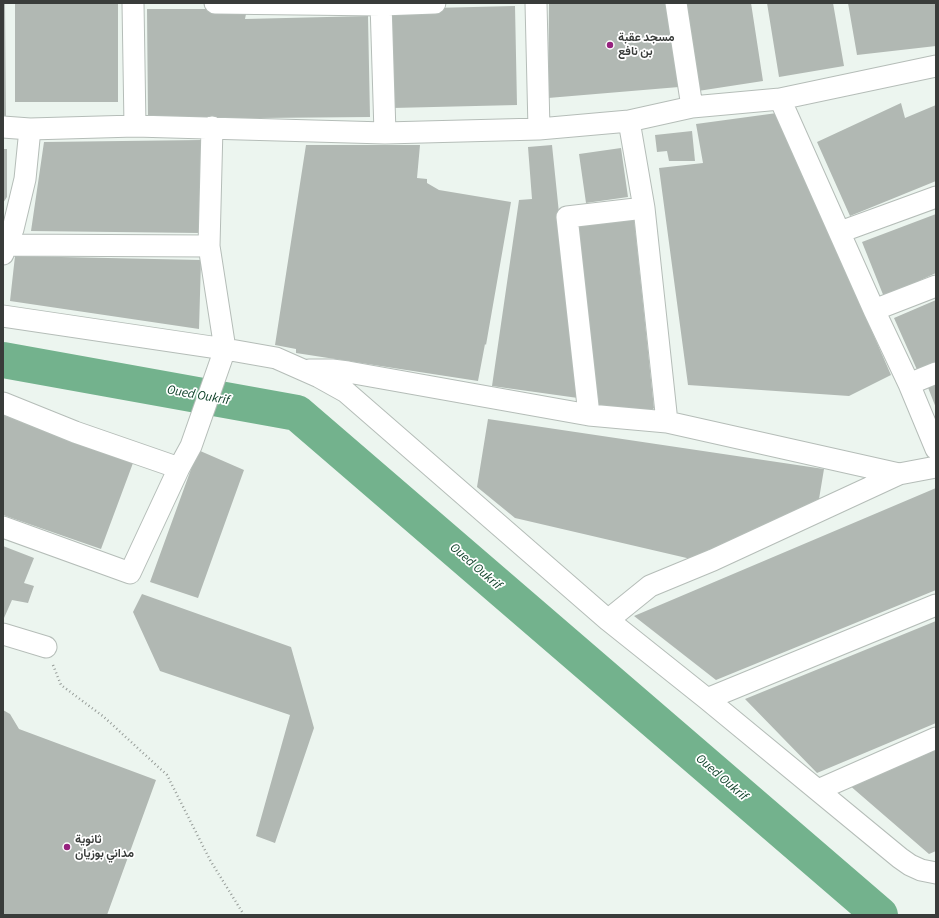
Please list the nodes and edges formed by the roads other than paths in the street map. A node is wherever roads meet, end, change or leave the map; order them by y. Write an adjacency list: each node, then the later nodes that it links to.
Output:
1 (133, 3): 11 (street)
2 (215, 3): 6 (street)
3 (435, 3): 6 (street)
4 (536, 3): 15 (street)
5 (676, 3): 9 (street)
6 (381, 4): 16 (street)
7 (936, 66): 8 (street)
8 (780, 99): 9 (street); 19 (street)
9 (692, 107): 10 (street)
10 (629, 121): 15 (street); 18 (street)
11 (135, 126): 13 (street); 14 (street)
12 (3, 127): 14 (street)
13 (212, 128): 16 (street); 20 (street)
14 (30, 129): 21 (street)
15 (539, 130): 16 (street)
16 (385, 133)
17 (936, 197): 19 (street)
18 (644, 208): 30 (street); 31 (street)
19 (840, 232): 23 (street)
20 (209, 246): 21 (street); 25 (street)
21 (4, 248)
22 (936, 286): 23 (street)
23 (874, 310): 28 (street)
24 (3, 316): 25 (street)
25 (225, 349): 26 (street); 34 (street)
26 (305, 371): 30 (street); 38 (street)
27 (936, 373): 28 (street)
28 (909, 384): 32 (street)
29 (3, 403): 34 (street)
30 (590, 415): 31 (street)
31 (667, 422): 35 (street)
32 (936, 449)
33 (936, 467): 35 (street)
34 (179, 468): 36 (street)
35 (899, 474): 38 (street)
36 (3, 527)
37 (936, 605): 41 (street)
38 (608, 620): 41 (street)
39 (3, 634): 40 (street)
40 (46, 648)
41 (707, 699): 43 (street)
42 (936, 738): 43 (street)
43 (818, 790): 44 (street)
44 (936, 873)

